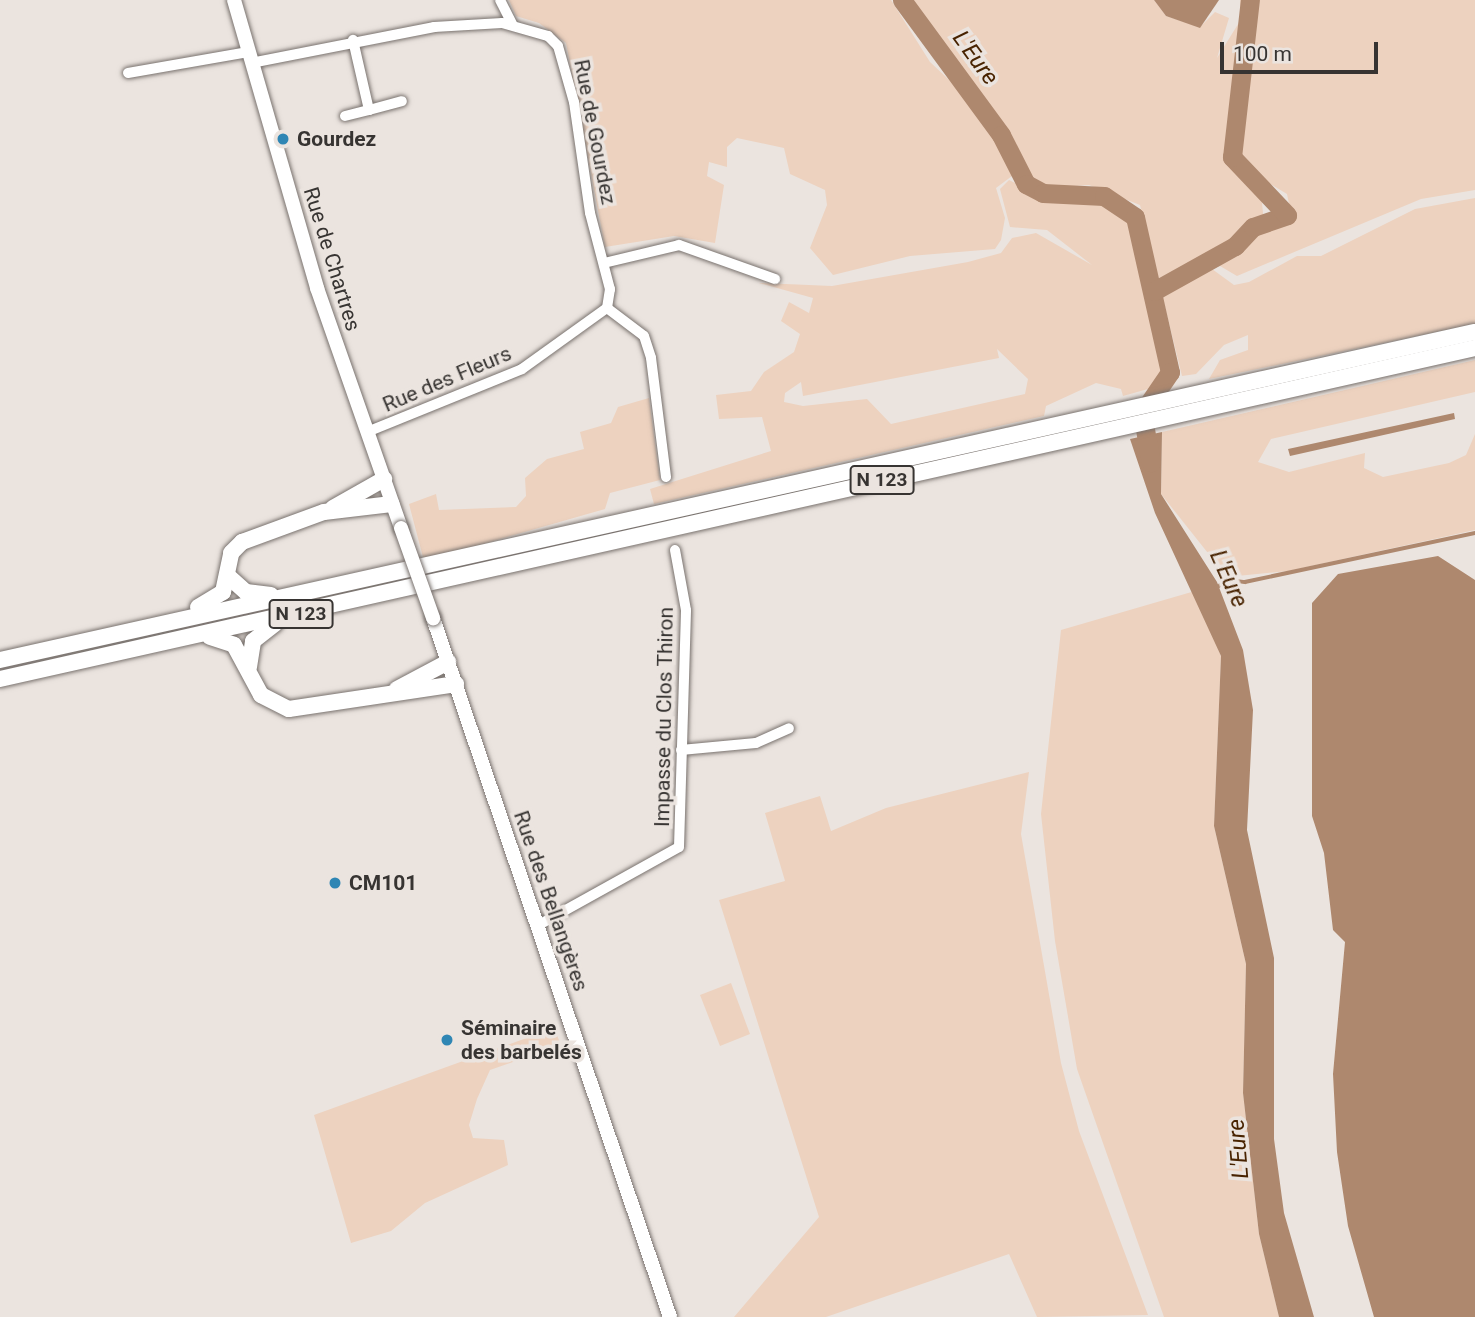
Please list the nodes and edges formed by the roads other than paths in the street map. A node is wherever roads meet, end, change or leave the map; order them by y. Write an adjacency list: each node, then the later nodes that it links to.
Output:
1 (234, 0): 5 (main road, Rue de Chartres)
2 (500, 0): 3 (street)
3 (513, 24): 4 (street, Rue de Gourdez); 10 (street, Rue de Gourdez)
4 (353, 40): 5 (street, Rue de Gourdez); 8 (street)
5 (250, 57): 6 (street, Rue de Gourdez); 16 (main road, Rue de Chartres)
6 (128, 73)
7 (402, 102): 8 (street)
8 (369, 110): 9 (street)
9 (345, 116)
10 (604, 263): 11 (street); 12 (street, Rue de Gourdez)
11 (775, 279)
12 (607, 309): 16 (street, Rue des Fleurs); 17 (street)
13 (1475, 332): 15 (main road, N 123)
14 (1475, 348): 15 (main road, N 123)
15 (1245, 391): 21 (main road, N 123)
16 (367, 432): 18 (main road, Rue de Chartres)
17 (666, 477)
18 (384, 479): 19 (main road, Rue de Chartres); 20 (main road)
19 (392, 504): 20 (main road); 26 (main road, Rue de Chartres, bridge)
20 (324, 512): 23 (main road)
21 (598, 535): 24 (main road, N 123); 25 (main road, N 123)
22 (675, 551): 36 (street, Impasse du Clos Thiron)
23 (228, 576): 24 (main road); 27 (main road)
24 (284, 597): 27 (main road, N 123)
25 (313, 611): 28 (main road, N 123); 31 (main road)
26 (433, 618): 30 (main road, Rue des Bellangères)
27 (118, 632): 29 (main road, N 123)
28 (197, 636): 31 (main road); 32 (main road, N 123)
29 (0, 660)
30 (448, 662): 33 (main road, Rue des Bellangères); 34 (main road)
31 (249, 667): 34 (main road)
32 (0, 679)
33 (456, 684): 34 (main road); 37 (main road, Rue des Bellangères)
34 (388, 693)
35 (789, 728): 36 (street)
36 (681, 750): 37 (street, Impasse du Clos Thiron)
37 (537, 926): 38 (main road, Rue des Bellangères)
38 (670, 1317)

